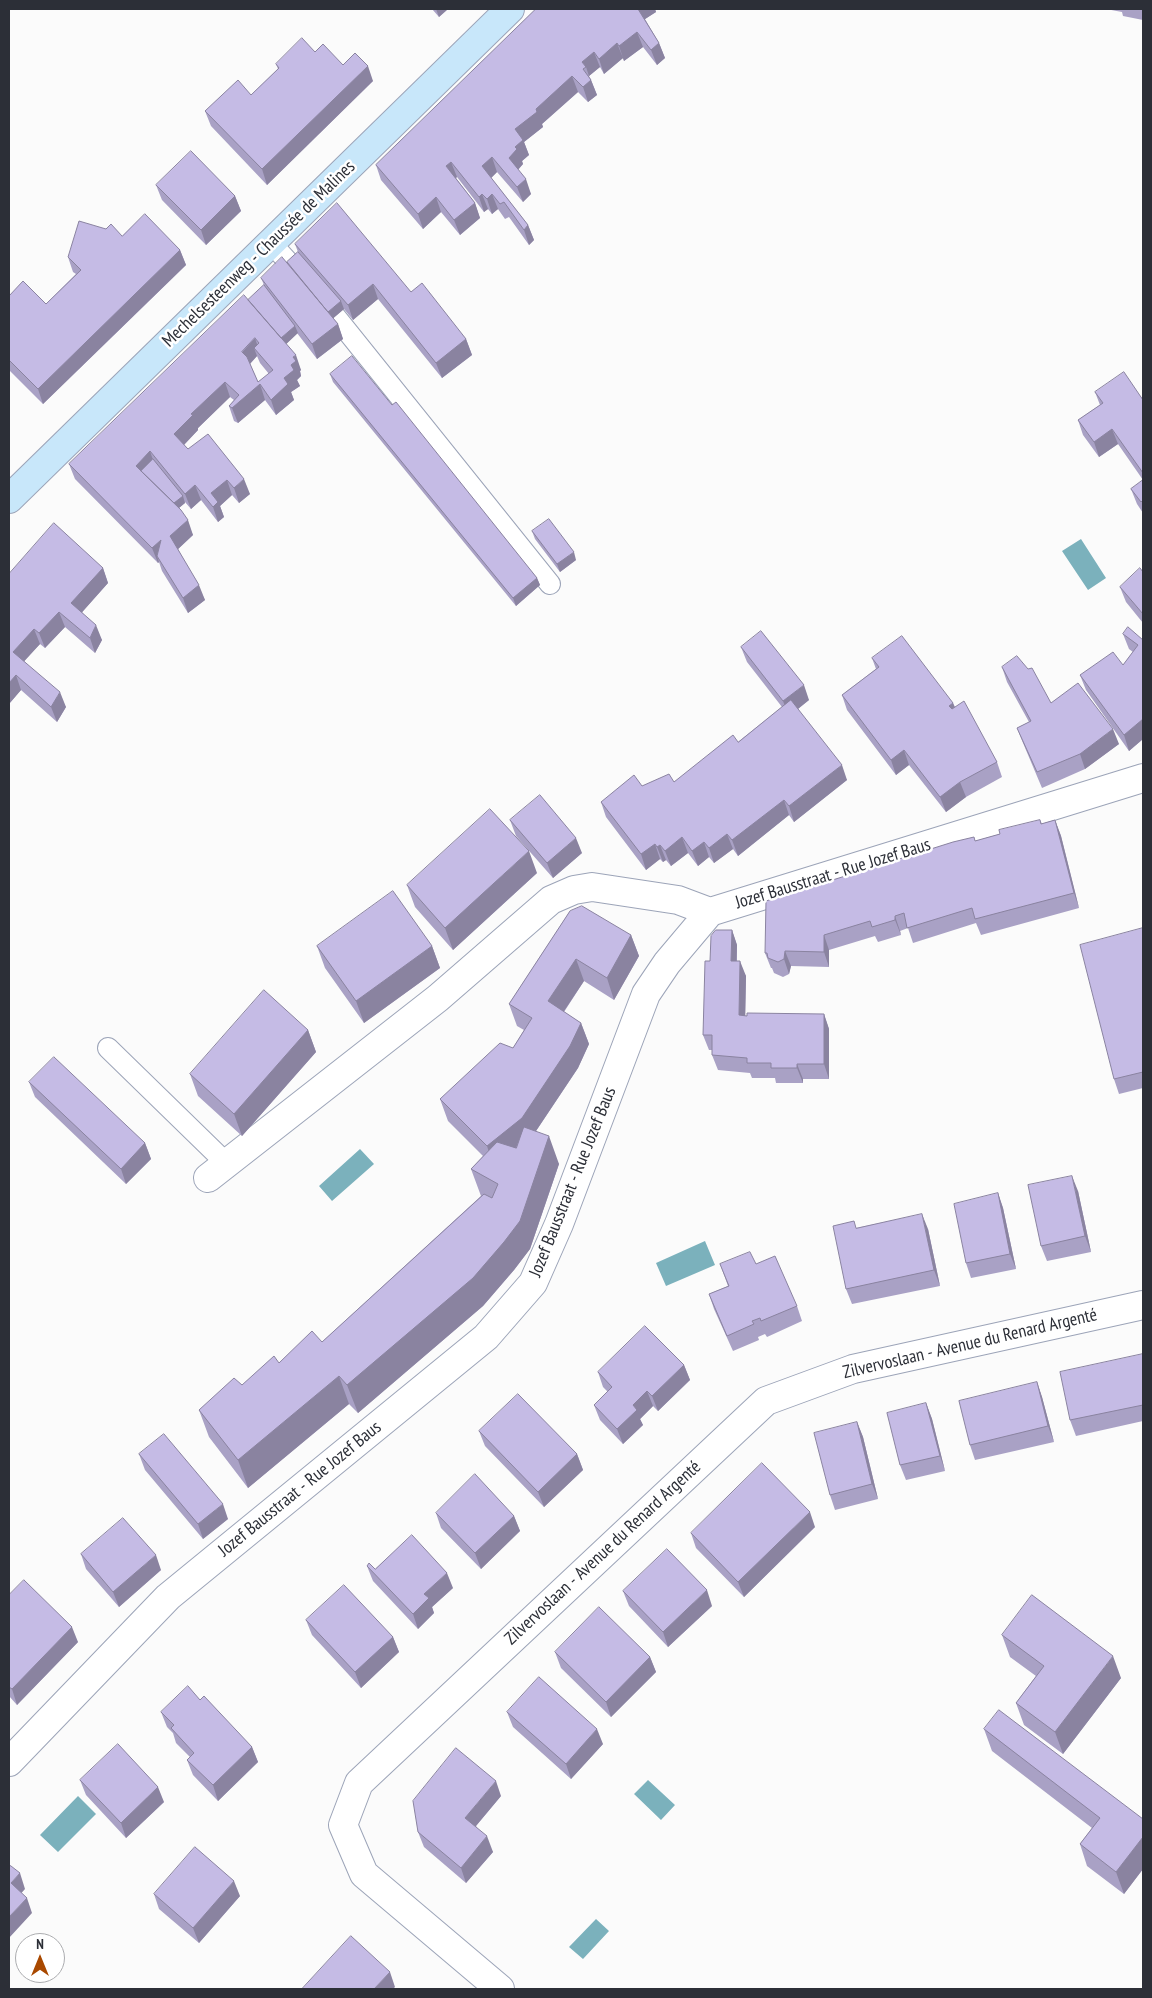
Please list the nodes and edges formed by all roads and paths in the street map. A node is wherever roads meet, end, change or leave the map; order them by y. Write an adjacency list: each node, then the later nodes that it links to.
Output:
1 (510, 9): 2 (main road, Mechelsesteenweg - Chaussée de Malines)
2 (270, 242): 3 (lane); 5 (main road, Mechelsesteenweg - Chaussée de Malines)
3 (293, 266)
4 (335, 316): 6 (lane)
5 (9, 500)
6 (550, 584)
7 (1143, 778): 8 (street, Jozef Bausstraat - Rue Jozef Baus)
8 (710, 912): 10 (street); 12 (street, Jozef Bausstraat - Rue Jozef Baus)
9 (108, 1048): 10 (lane)
10 (217, 1171)
11 (1143, 1305): 13 (street, Zilvervoslaan - Avenue du Renard Argenté)
12 (9, 1762)
13 (500, 1989)

